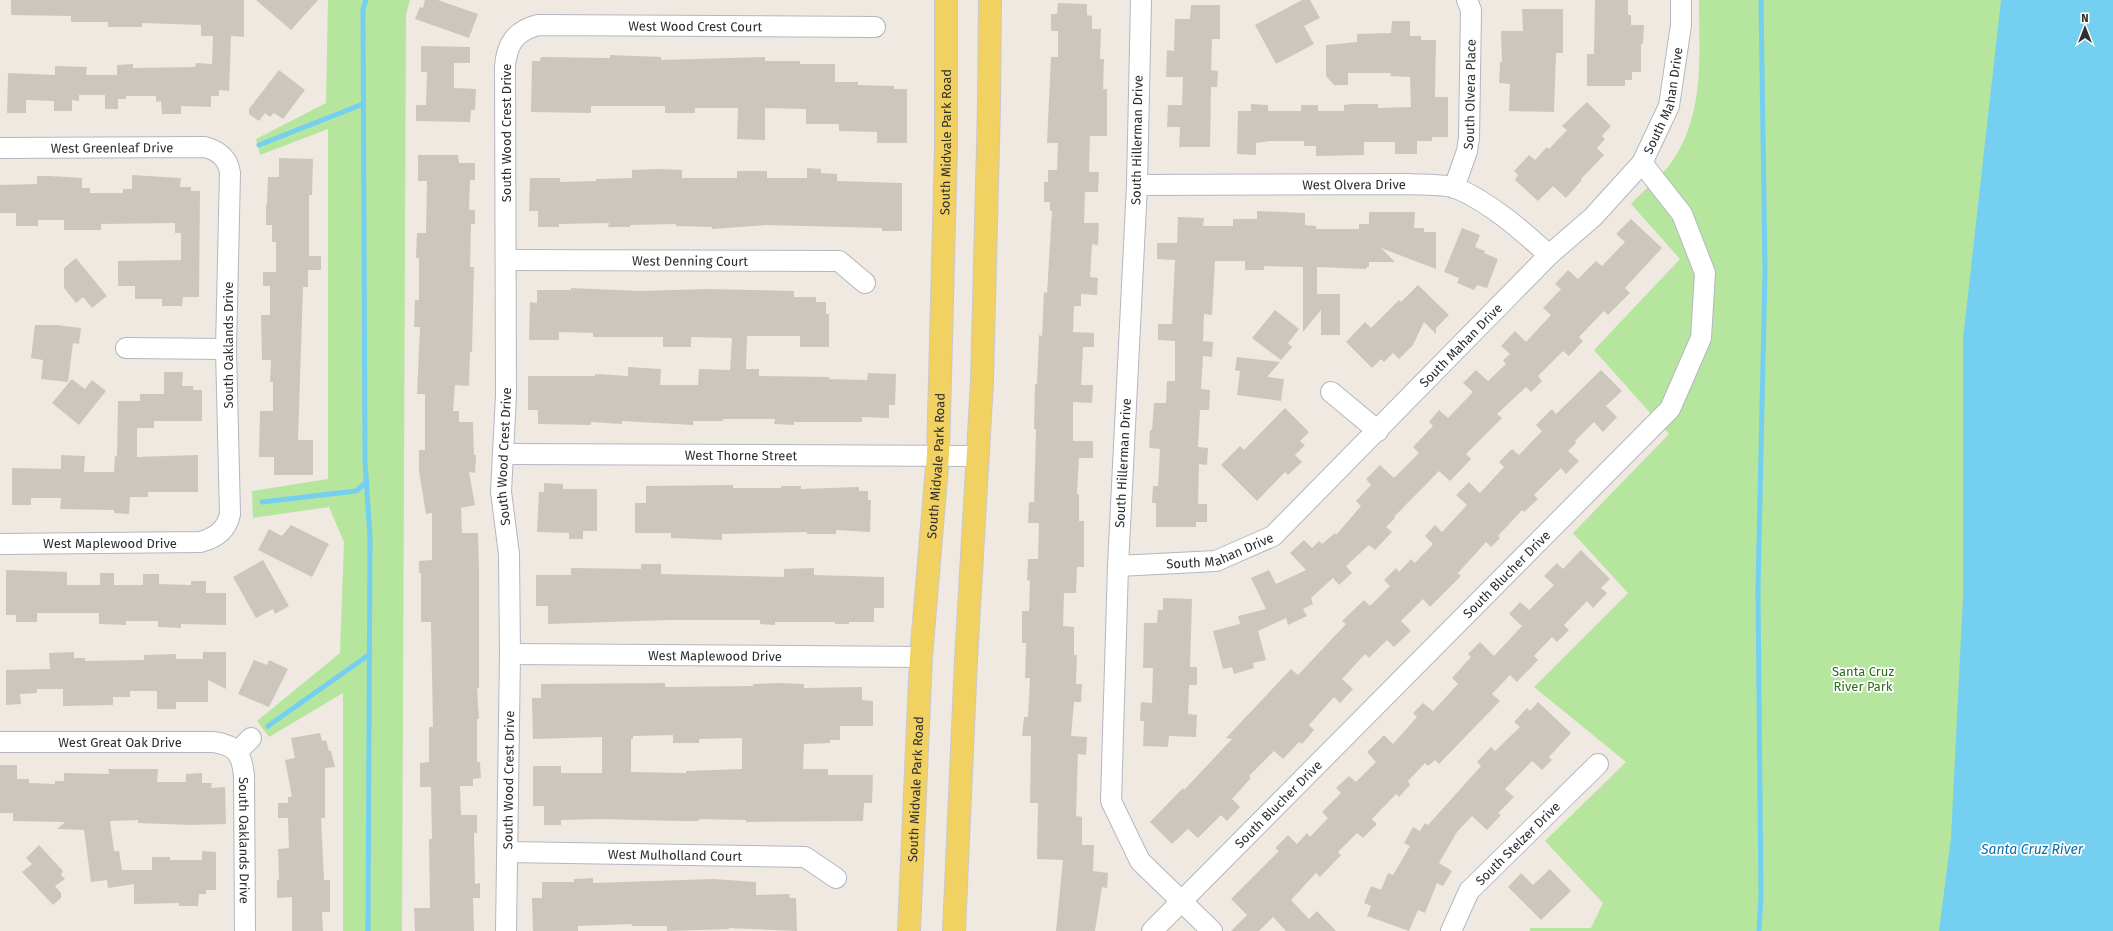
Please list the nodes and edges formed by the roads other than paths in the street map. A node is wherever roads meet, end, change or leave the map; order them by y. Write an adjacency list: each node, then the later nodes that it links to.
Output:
1 (946, 0): 21 (main road, South Midvale Park Road)
2 (990, 0): 22 (main road)
3 (1141, 0): 11 (street, South Hillerman Drive)
4 (1467, 0): 12 (street, South Olvera Place)
5 (1681, 0): 10 (street, South Mahan Drive)
6 (875, 27): 7 (street, West Wood Crest Court)
7 (514, 30): 14 (street, South Wood Crest Drive)
8 (0, 148): 9 (street, West Greenleaf Drive)
9 (228, 151): 17 (street, South Oaklands Drive)
10 (1642, 163): 13 (street, South Mahan Drive); 33 (street, South Blucher Drive)
11 (1137, 185): 12 (street, West Olvera Drive); 25 (street, South Hillerman Drive)
12 (1454, 188): 13 (street, West Olvera Drive)
13 (1548, 255): 19 (street, South Mahan Drive)
14 (506, 260): 15 (street, West Denning Court); 20 (street, South Wood Crest Drive)
15 (865, 283)
16 (126, 348): 17 (street)
17 (226, 349): 23 (street, South Oaklands Drive)
18 (1331, 392): 19 (street)
19 (1378, 431): 25 (street, South Mahan Drive)
20 (504, 454): 21 (street, West Thorne Street); 26 (street, South Wood Crest Drive)
21 (938, 455): 22 (street, West Thorne Street); 27 (main road, South Midvale Park Road)
22 (978, 456): 37 (main road)
23 (222, 537): 24 (street, West Maplewood Drive)
24 (0, 544)
25 (1118, 566): 33 (street, South Hillerman Drive)
26 (510, 654): 27 (street, West Maplewood Drive); 31 (street, South Wood Crest Drive)
27 (921, 657): 36 (main road, South Midvale Park Road)
28 (0, 742): 29 (street, West Great Oak Drive)
29 (244, 745): 34 (street, South Oaklands Drive)
30 (1598, 764): 40 (street, South Stelzer Drive)
31 (507, 852): 32 (street, West Mulholland Court); 35 (street, South Wood Crest Drive)
32 (836, 878)
33 (1182, 903): 38 (street, South Blucher Drive); 39 (street, South Hillerman Drive)
34 (245, 931)
35 (506, 931)
36 (909, 931)
37 (954, 931)
38 (1152, 931)
39 (1212, 931)
40 (1451, 931)

